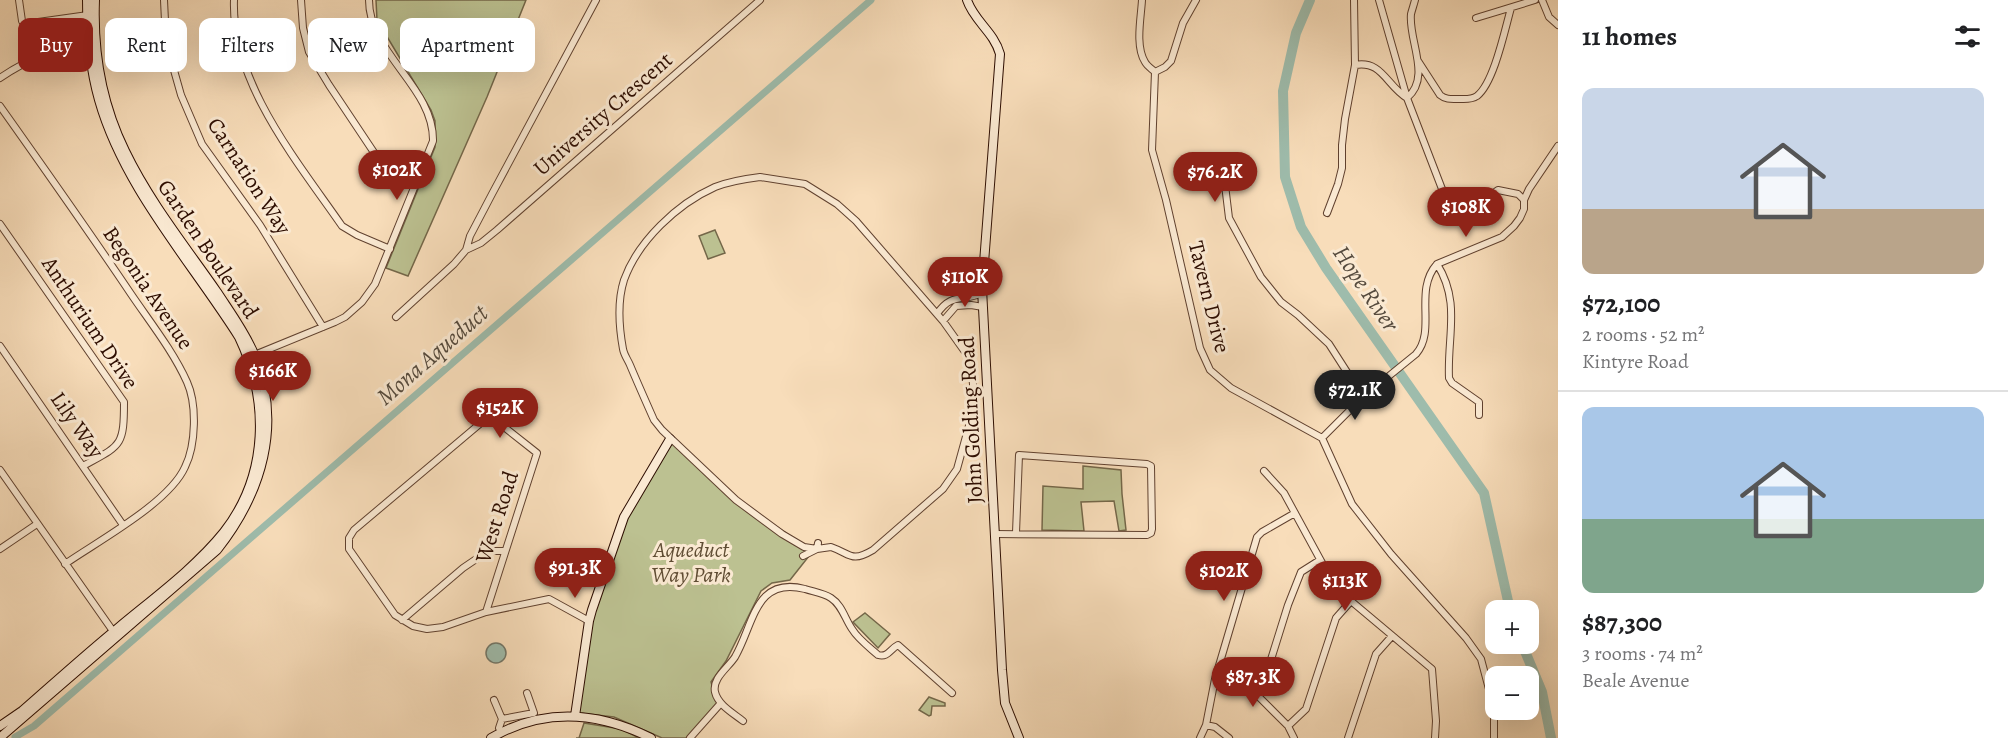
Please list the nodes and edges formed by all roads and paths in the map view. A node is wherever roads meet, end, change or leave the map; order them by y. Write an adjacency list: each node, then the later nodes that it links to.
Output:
1 (19, 0): 19 (street)
2 (87, 0): 19 (street, Garden Boulevard)
3 (95, 0): 23 (street, Garden Boulevard)
4 (164, 0): 46 (street, Carnation Way)
5 (234, 0): 38 (street)
6 (301, 0): 34 (street)
7 (369, 0): 34 (street)
8 (596, 0): 39 (street, University Crescent)
9 (760, 0): 39 (street, University Crescent)
10 (967, 0): 41 (street, John Golding Road)
11 (1142, 0): 28 (street)
12 (1196, 0): 28 (street)
13 (1354, 0): 26 (street)
14 (1379, 0): 30 (street)
15 (1415, 0): 25 (street)
16 (1535, 0): 18 (street)
17 (1542, 0): 22 (street)
18 (1511, 8): 21 (street); 25 (street)
19 (88, 15): 20 (street, Garden Boulevard)
20 (88, 18)
21 (1476, 18)
22 (1558, 25)
23 (93, 28)
24 (93, 50): 48 (street, Garden Boulevard)
25 (1418, 61): 30 (street)
26 (1354, 65): 30 (street); 36 (street)
27 (18, 68): 29 (street)
28 (1155, 72): 51 (street, Tavern Drive)
29 (0, 78)
30 (1407, 98): 35 (street)
31 (0, 106): 58 (street, Begonia Avenue)
32 (1558, 146): 35 (street)
33 (1225, 185): 49 (street)
34 (415, 186): 38 (street)
35 (1524, 200): 40 (street)
36 (1327, 213)
37 (0, 224): 53 (street, Anthurium Drive)
38 (390, 249): 46 (street)
39 (466, 250): 44 (street, University Crescent)
40 (1437, 264): 49 (street); 50 (street)
41 (982, 293): 42 (street, John Golding Road); 43 (street)
42 (983, 307): 45 (street); 60 (street, John Golding Road)
43 (937, 314): 45 (street); 52 (street)
44 (396, 317)
45 (943, 321): 61 (street)
46 (323, 327): 48 (street)
47 (0, 346): 53 (street, Lily Way)
48 (252, 356): 71 (street, Garden Boulevard)
49 (1363, 397): 51 (street)
50 (1479, 415)
51 (1322, 438): 96 (street)
52 (670, 439): 61 (street); 70 (street)
53 (83, 465): 58 (street, Lily Way)
54 (0, 470): 57 (street)
55 (1264, 471): 56 (street)
56 (1295, 513): 65 (street); 73 (street)
57 (37, 524): 62 (street); 66 (street)
58 (123, 525): 66 (street, Begonia Avenue)
59 (1016, 533): 59 (street); 60 (street)
60 (995, 534): 90 (street, John Golding Road)
61 (818, 546): 64 (street)
62 (0, 549)
63 (505, 551): 68 (street, West Road); 69 (street); 69 (street, West Road)
64 (803, 556)
65 (1320, 560): 67 (street); 74 (street)
66 (65, 564): 71 (street)
67 (1351, 601): 72 (street); 84 (street)
68 (486, 612): 69 (street); 70 (street)
69 (402, 620)
70 (589, 621): 79 (street)
71 (115, 634): 82 (street, Garden Boulevard)
72 (1392, 636): 94 (street); 95 (street)
73 (1215, 679): 74 (street); 83 (street)
74 (1252, 691): 84 (street)
75 (527, 693): 80 (street)
76 (952, 693): 78 (street)
77 (494, 700): 80 (street)
78 (721, 703): 81 (street); 89 (street)
79 (576, 716): 87 (street); 88 (street)
80 (502, 719): 85 (street)
81 (743, 721)
82 (4, 722): 86 (street, Garden Boulevard)
83 (1206, 725): 91 (street); 92 (street)
84 (1288, 726): 93 (street)
85 (499, 728)
86 (2, 735)
87 (491, 738)
88 (651, 738)
89 (690, 738)
90 (1019, 738)
91 (1200, 738)
92 (1229, 738)
93 (1294, 738)
94 (1348, 738)
95 (1435, 738)
96 (1494, 738)

